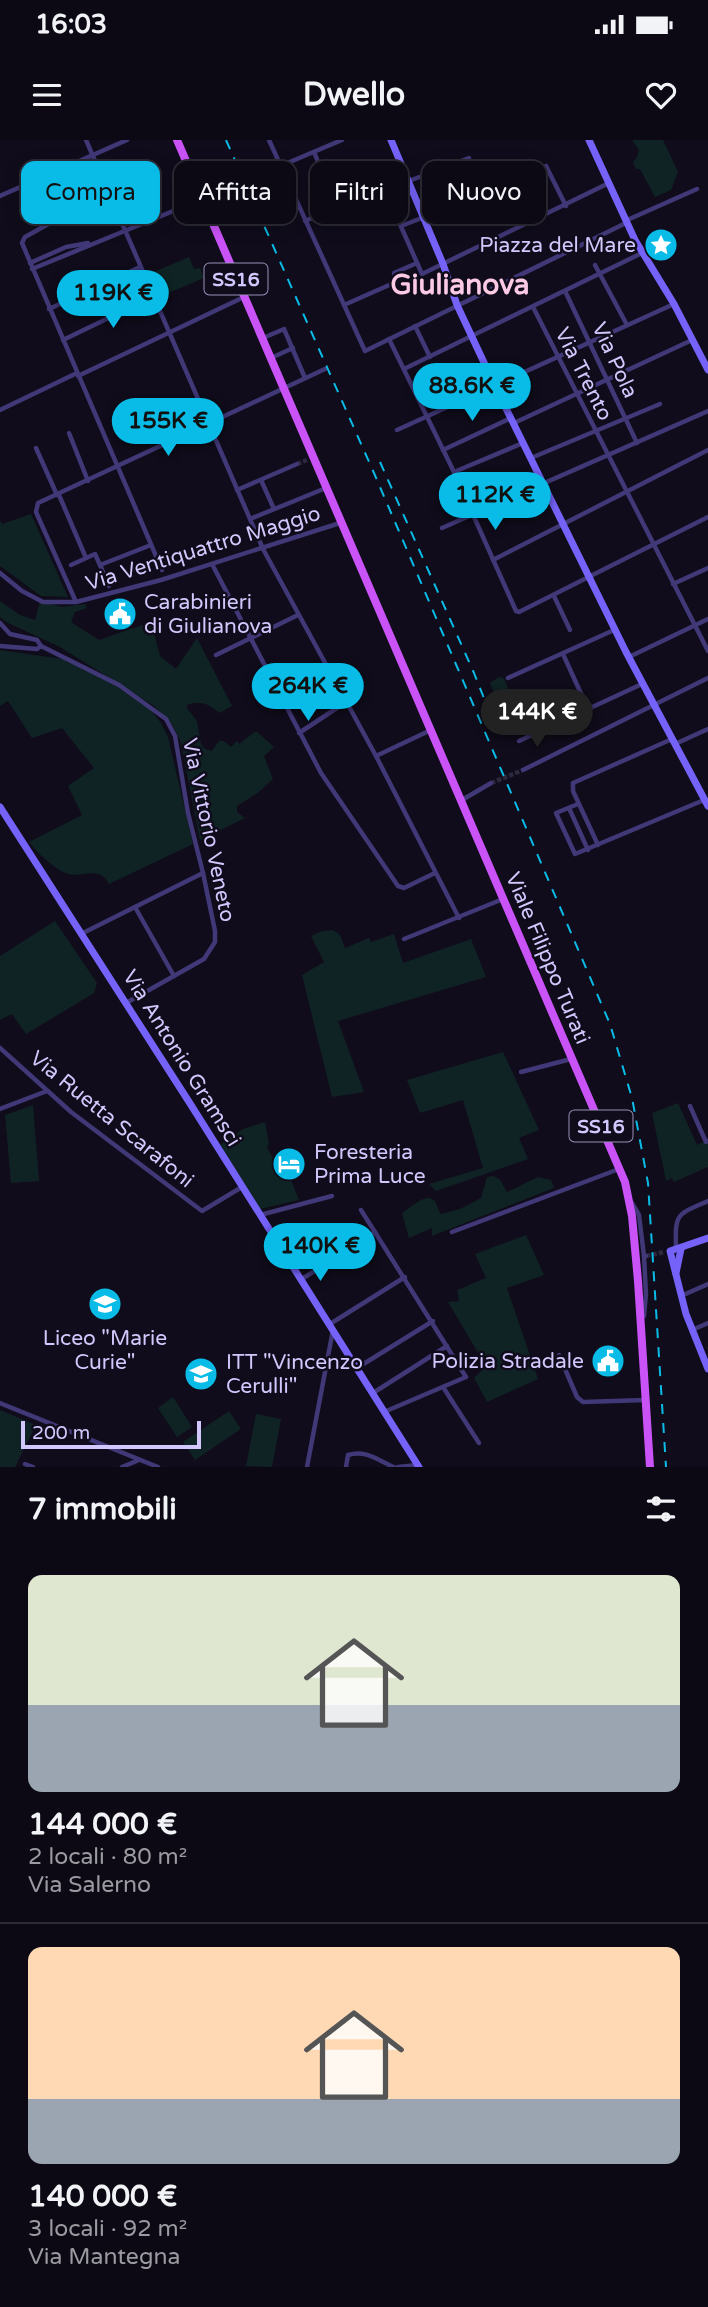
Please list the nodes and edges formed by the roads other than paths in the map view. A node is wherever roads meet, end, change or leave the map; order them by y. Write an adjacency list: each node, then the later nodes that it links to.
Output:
1 (86, 140): 9 (street)
2 (127, 140): 9 (street)
3 (177, 140): 11 (main road, SS16)
4 (342, 140): 8 (street)
5 (391, 140): 16 (street)
6 (589, 140): 17 (street)
7 (272, 141): 12 (street)
8 (314, 152): 13 (street); 14 (street)
9 (92, 156): 19 (street); 32 (street)
10 (469, 158): 16 (street)
11 (186, 161)
12 (278, 161)
13 (292, 161)
14 (318, 161)
15 (546, 166): 21 (street)
16 (409, 179): 23 (street)
17 (610, 183): 21 (street); 27 (street)
18 (697, 189): 27 (street)
19 (0, 196)
20 (296, 201): 26 (street)
21 (566, 206): 37 (street)
22 (174, 210): 32 (street)
23 (422, 211)
24 (422, 217): 31 (street)
25 (310, 219): 26 (street)
26 (305, 221): 47 (street)
27 (626, 222): 34 (street); 45 (street)
28 (48, 224): 35 (street)
29 (213, 224): 44 (main road, SS16)
30 (427, 224): 37 (street)
31 (401, 226): 36 (street)
32 (125, 230): 33 (street); 39 (street)
33 (93, 243): 35 (street); 40 (street)
34 (642, 253): 41 (street); 46 (street)
35 (30, 263): 40 (street)
36 (417, 263): 37 (street); 47 (street)
37 (443, 264): 45 (street)
38 (595, 265): 41 (street)
39 (140, 267): 43 (street); 49 (street)
40 (32, 269): 49 (street)
41 (600, 274): 42 (street); 50 (street)
42 (565, 291): 48 (street); 58 (street, Via Pola)
43 (152, 297): 52 (street); 56 (street)
44 (244, 297): 52 (street); 55 (main road, SS16)
45 (457, 302): 51 (street); 53 (street)
46 (674, 304): 50 (street); 57 (street)
47 (344, 305): 54 (street)
48 (533, 307): 53 (street); 61 (street, Via Trento)
49 (49, 309): 56 (street)
50 (628, 325): 58 (street)
51 (415, 326): 54 (street); 60 (street)
52 (168, 333): 66 (street); 78 (street)
53 (472, 336): 60 (street); 69 (street)
54 (389, 338): 64 (street)
55 (262, 339): 59 (street); 62 (main road, SS16)
56 (63, 340): 66 (street)
57 (692, 340): 65 (street); 68 (street)
58 (590, 343): 61 (street); 68 (street, Via Pola)
59 (293, 348): 62 (street); 67 (street)
60 (430, 357): 64 (street)
61 (559, 357): 69 (street); 71 (street, Via Trento)
62 (270, 358): 70 (main road, SS16)
63 (325, 369): 67 (street)
64 (404, 369): 75 (street)
65 (708, 370)
66 (77, 374): 73 (street); 90 (street)
67 (305, 377): 70 (street)
68 (607, 380): 71 (street); 76 (street, Via Pola)
69 (495, 386): 75 (street); 77 (street)
70 (283, 389): 78 (street); 95 (main road, SS16)
71 (578, 394): 77 (street); 80 (street, Via Trento)
72 (660, 404): 76 (street)
73 (0, 410)
74 (708, 411): 83 (street)
75 (427, 416): 79 (street); 85 (street)
76 (626, 419): 80 (street); 83 (street, Via Pola)
77 (512, 421): 82 (street); 85 (street)
78 (208, 425): 90 (street); 96 (street)
79 (397, 430)
80 (596, 431): 87 (street, Via Trento); 88 (street)
81 (69, 433): 93 (street)
82 (523, 443): 88 (street); 91 (street)
83 (637, 443): 87 (street)
84 (36, 448): 98 (street)
85 (443, 450): 91 (street)
86 (708, 450): 97 (street)
87 (608, 455): 94 (street); 97 (street, Via Trento)
88 (531, 459): 94 (street)
89 (298, 464): 92 (street)
90 (118, 468): 93 (street); 106 (street)
91 (454, 472): 100 (street)
92 (261, 480): 96 (street); 99 (street)
93 (88, 481): 98 (street)
94 (543, 483): 100 (street); 104 (street)
95 (325, 486): 99 (street); 103 (main road, Viale Filippo Turati / SS16)
96 (237, 490): 102 (street)
97 (626, 491): 104 (street); 107 (street, Via Trento)
98 (58, 495): 109 (street); 121 (street)
99 (274, 509): 102 (street)
100 (473, 514): 105 (street); 110 (street)
101 (708, 517): 107 (street)
102 (250, 519): 108 (street)
103 (340, 523): 108 (street, Via Ventiquattro Maggio); 142 (main road, Viale Filippo Turati / SS16)
104 (562, 525): 110 (street); 117 (street)
105 (442, 528)
106 (151, 545): 113 (street); 115 (street)
107 (654, 545): 117 (street); 118 (street, Via Trento)
108 (263, 549): 111 (street, Via Ventiquattro Maggio); 122 (street)
109 (86, 558): 112 (street); 113 (street)
110 (494, 560): 120 (street)
111 (212, 564): 121 (street, Via Ventiquattro Maggio); 128 (street)
112 (71, 565)
113 (100, 565): 119 (street)
114 (708, 568): 118 (street)
115 (162, 570)
116 (0, 573): 121 (street, Via Ventiquattro Maggio)
117 (590, 578): 120 (street); 127 (street)
118 (673, 584): 125 (street, Via Trento)
119 (109, 586)
120 (554, 596): 126 (street)
121 (76, 602)
122 (298, 615): 128 (street); 138 (street)
123 (708, 619): 125 (street)
124 (0, 623): 130 (street)
125 (694, 625): 131 (street, Via Trento); 134 (street)
126 (569, 630)
127 (615, 630): 132 (street); 134 (street)
128 (249, 638): 133 (street); 143 (street)
129 (0, 646): 130 (street)
130 (41, 646): 156 (street, Via Vittorio Veneto)
131 (708, 651)
132 (563, 654): 135 (street); 140 (street)
133 (216, 655)
134 (629, 657): 137 (street)
135 (508, 678)
136 (708, 678): 139 (street)
137 (643, 683): 139 (street); 140 (street)
138 (346, 702): 143 (street); 146 (street)
139 (654, 705): 145 (street); 147 (street)
140 (587, 709): 144 (street)
141 (708, 729): 145 (street)
142 (431, 730): 146 (street); 149 (main road, Viale Filippo Turati / SS16)
143 (299, 733): 157 (street)
144 (519, 741)
145 (674, 741): 150 (street); 151 (street)
146 (376, 756): 157 (street)
147 (523, 770)
148 (491, 783): 149 (street)
149 (459, 797): 158 (main road, Viale Filippo Turati / SS16)
150 (706, 803): 154 (street)
151 (578, 804): 153 (street); 154 (street)
152 (0, 807): 161 (street, Via Antonio Gramsci)
153 (569, 808): 155 (street); 155 (street)
154 (598, 845): 155 (street)
155 (588, 849)
156 (203, 873): 159 (street); 163 (street, Via Vittorio Veneto)
157 (435, 873): 160 (street)
158 (503, 899): 160 (street); 166 (main road, Viale Filippo Turati / SS16)
159 (135, 907): 161 (street); 163 (street)
160 (459, 918): 162 (street)
161 (81, 934): 164 (street, Via Antonio Gramsci)
162 (404, 939)
163 (174, 976): 164 (street, Via Vittorio Veneto)
164 (126, 1003): 173 (street, Via Antonio Gramsci)
165 (0, 1048): 168 (street, Via Ruetta Scarafoni)
166 (572, 1058): 167 (street); 172 (main road, Viale Filippo Turati / SS16)
167 (522, 1072)
168 (47, 1091): 170 (street); 173 (street, Via Ruetta Scarafoni)
169 (690, 1106): 171 (street)
170 (0, 1109)
171 (708, 1141)
172 (620, 1169): 175 (main road, Viale Filippo Turati / SS16); 180 (street)
173 (242, 1188): 178 (street, Via Antonio Gramsci)
174 (332, 1196): 178 (street)
175 (628, 1196): 191 (main road, Viale Filippo Turati / SS16); 191 (street)
176 (708, 1200): 182 (street)
177 (361, 1210): 179 (street)
178 (259, 1215): 184 (street, Via Antonio Gramsci)
179 (375, 1232): 183 (street); 184 (street)
180 (452, 1232)
181 (708, 1238): 182 (street)
182 (673, 1250): 186 (street)
183 (405, 1277): 187 (street); 189 (street)
184 (301, 1279): 189 (street, Via Antonio Gramsci)
185 (708, 1284): 186 (street)
186 (681, 1296): 190 (street)
187 (433, 1321): 192 (street); 194 (street)
188 (708, 1323): 190 (street)
189 (331, 1327): 194 (street, Via Antonio Gramsci); 208 (street)
190 (691, 1330): 195 (street)
191 (641, 1332): 198 (main road, Viale Filippo Turati / SS16)
192 (447, 1346): 196 (street); 197 (street)
193 (559, 1355): 198 (street)
194 (356, 1368): 197 (street, Via Antonio Gramsci)
195 (708, 1369)
196 (443, 1387): 200 (street); 201 (street)
197 (372, 1394): 200 (street, Via Antonio Gramsci)
198 (645, 1400): 211 (main road, Viale Filippo Turati / SS16)
199 (0, 1403): 202 (street)
200 (384, 1412): 204 (street, Via Antonio Gramsci)
201 (479, 1443)
202 (140, 1459): 206 (street); 207 (street)
203 (25, 1464): 205 (street)
204 (419, 1466): 210 (street)
205 (33, 1467)
206 (122, 1467)
207 (158, 1467)
208 (307, 1467)
209 (346, 1467): 210 (street)
210 (393, 1467)
211 (650, 1467)

